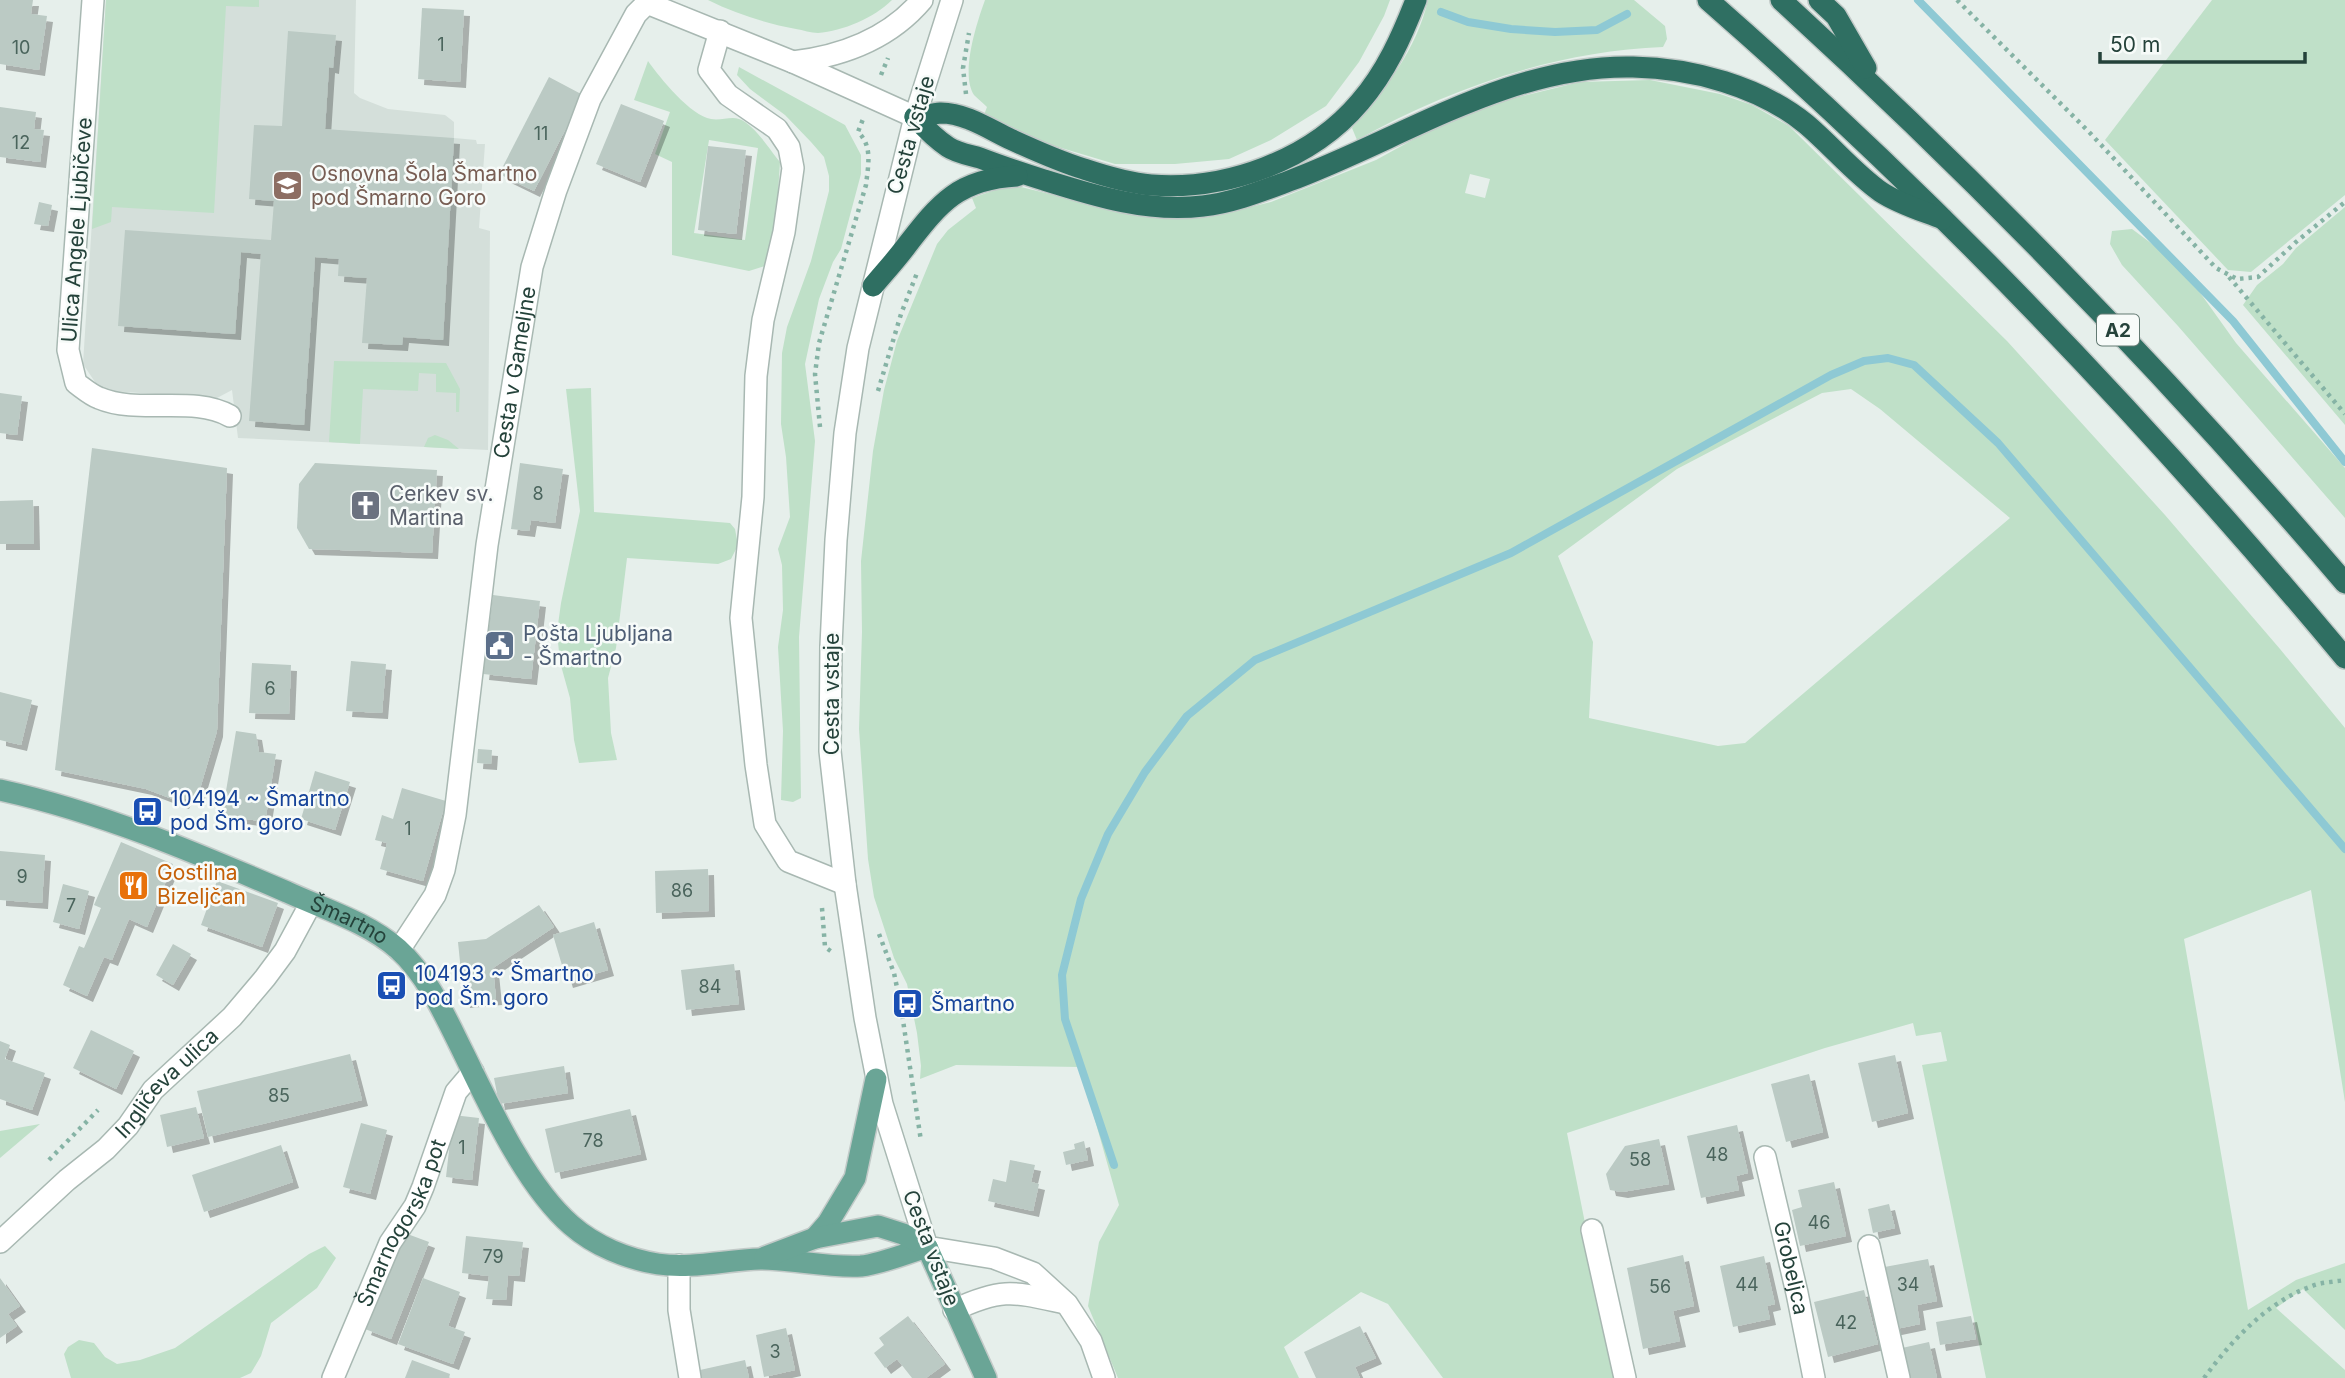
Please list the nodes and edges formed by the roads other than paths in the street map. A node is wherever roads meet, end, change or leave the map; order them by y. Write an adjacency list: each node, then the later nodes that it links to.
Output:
1 (93, 0): 16 (street, Ulica Angele Ljubičeve)
2 (922, 0): 10 (street)
3 (952, 0): 12 (street, Cesta vstaje)
4 (1416, 0): 12 (highway)
5 (1708, 0): 14 (highway, A2)
6 (1781, 0): 11 (highway, A2)
7 (1819, 0): 11 (highway)
8 (654, 2): 9 (street, Cesta v Gameljne); 22 (street, Cesta v Gameljne)
9 (720, 31): 10 (street, Cesta v Gameljne); 20 (street)
10 (793, 62): 12 (street, Cesta v Gameljne)
11 (1878, 88): 17 (highway, A2)
12 (915, 117): 13 (highway); 15 (street, Cesta vstaje)
13 (1030, 176): 14 (highway); 15 (highway)
14 (1943, 219): 18 (highway, A2)
15 (873, 286): 20 (street, Cesta vstaje)
16 (230, 416)
17 (2345, 583)
18 (2345, 658)
19 (0, 790): 21 (main road, Šmartno)
20 (845, 884): 24 (street, Cesta vstaje)
21 (311, 903): 22 (main road, Šmartno); 28 (street, Ingličeva ulica)
22 (399, 950): 23 (main road, Šmartno)
23 (473, 1072): 32 (main road, Šmartno); 35 (street, Šmarnogorska pot)
24 (876, 1079): 27 (main road); 30 (street, Cesta vstaje)
25 (1765, 1157): 40 (street, Grobeljca)
26 (1592, 1230): 39 (street)
27 (815, 1238): 30 (main road); 31 (main road)
28 (0, 1242)
29 (1869, 1246): 41 (street)
30 (927, 1247): 31 (main road); 33 (street); 34 (main road, Cesta vstaje)
31 (760, 1259): 32 (main road, Šmartno)
32 (680, 1265): 36 (street)
33 (1067, 1304): 34 (street); 38 (street)
34 (954, 1310): 37 (main road, Cesta vstaje)
35 (334, 1378)
36 (690, 1378)
37 (986, 1378)
38 (1104, 1378)
39 (1625, 1378)
40 (1814, 1378)
41 (1899, 1378)

